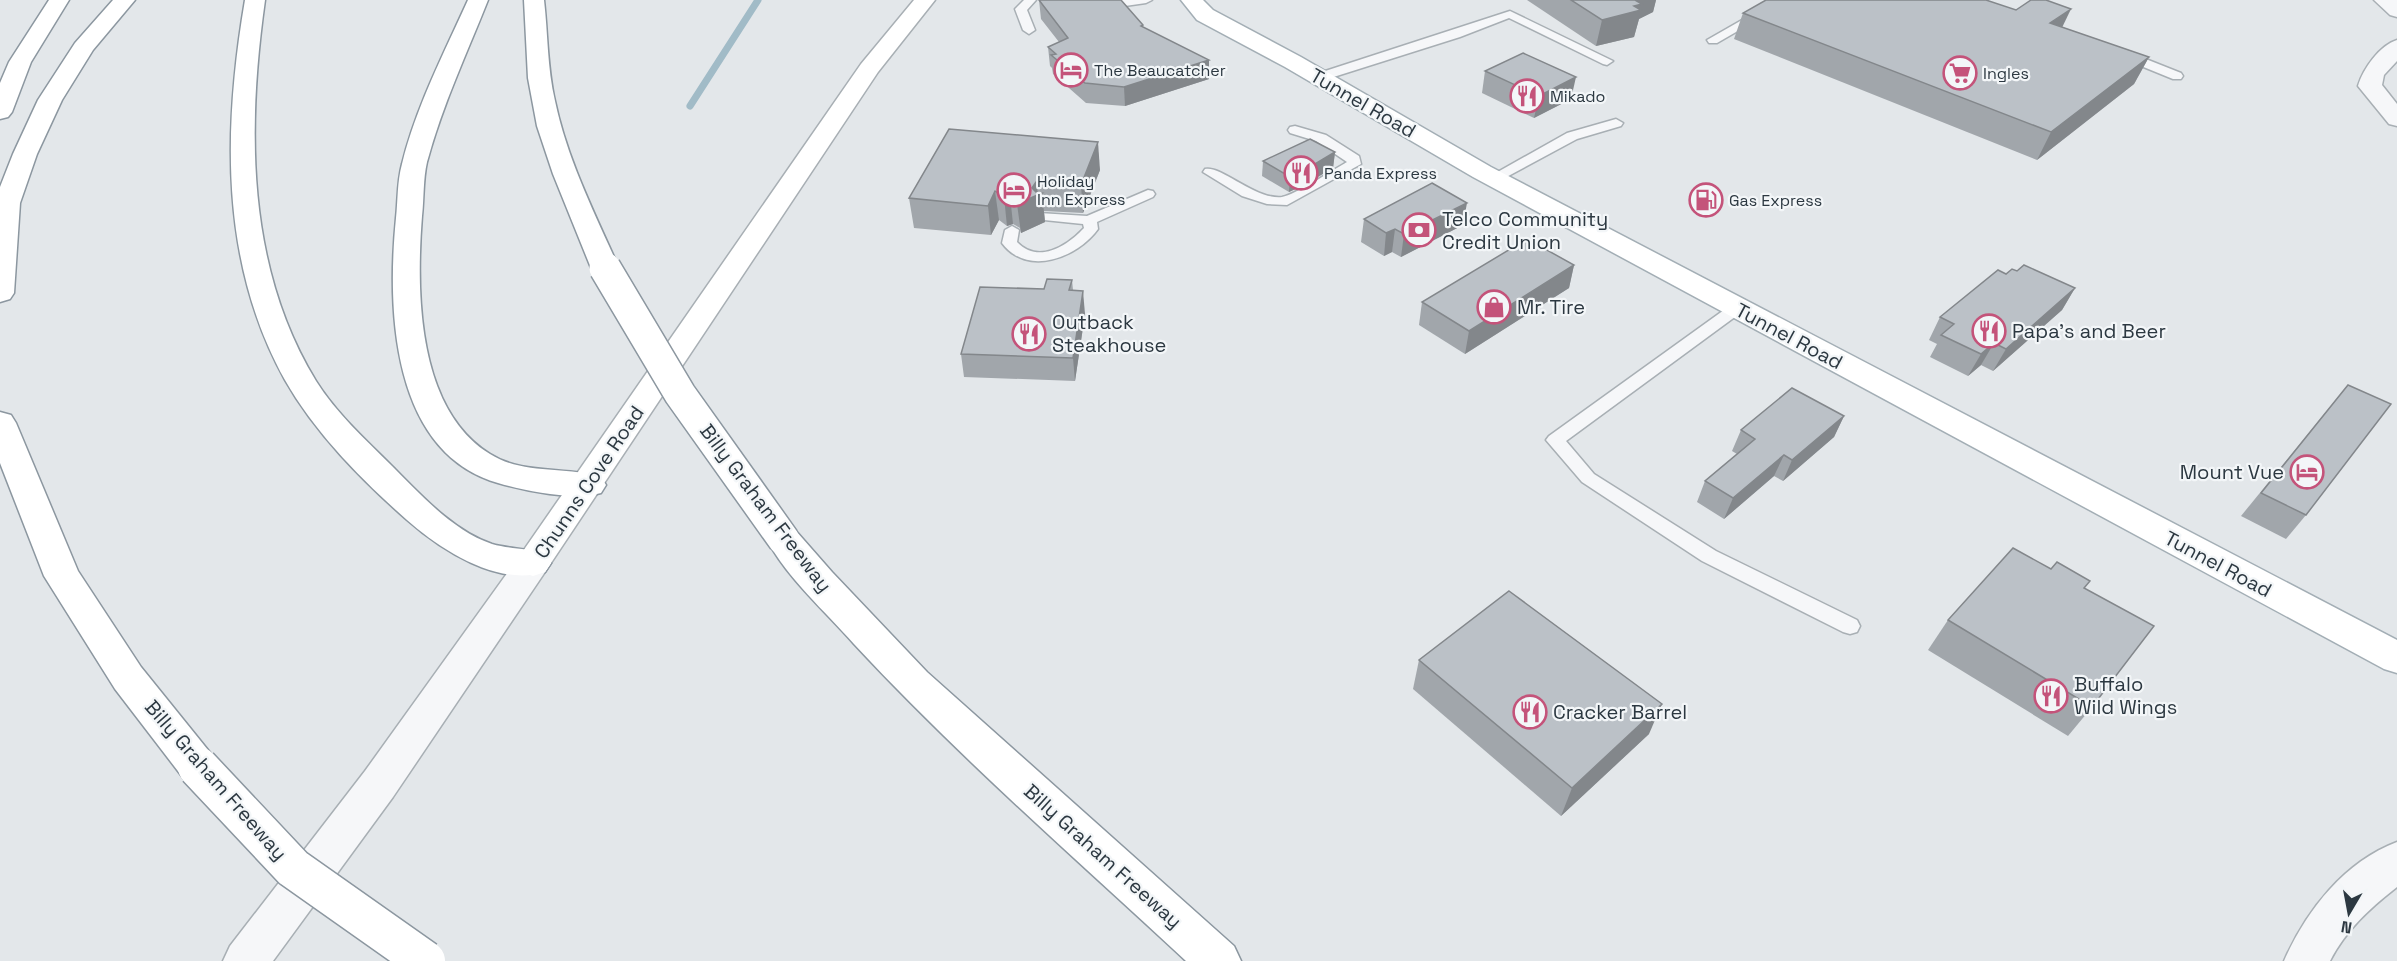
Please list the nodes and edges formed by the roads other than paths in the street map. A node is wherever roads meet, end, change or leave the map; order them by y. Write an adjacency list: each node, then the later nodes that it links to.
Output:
1 (59, 0): 24 (main road)
2 (125, 0): 34 (main road)
3 (255, 0): 38 (main road)
4 (478, 0): 37 (main road)
5 (925, 0): 37 (main road, Chunns Cove Road)
6 (1030, 0): 7 (lane); 17 (lane)
7 (1038, 0)
8 (1126, 0): 9 (lane)
9 (1146, 0)
10 (1191, 0): 23 (main road, Tunnel Road)
11 (1506, 0): 16 (lane)
12 (1785, 0): 18 (lane)
13 (2384, 0): 15 (street)
14 (538, 4): 44 (main road, Billy Graham Freeway, bridge)
15 (2397, 11)
16 (1510, 14): 21 (lane); 23 (lane)
17 (1029, 30)
18 (1713, 40)
19 (2107, 47): 22 (lane)
20 (2397, 47): 25 (street)
21 (1607, 61)
22 (2177, 76)
23 (1320, 78): 29 (main road, Tunnel Road)
24 (0, 112)
25 (2397, 119)
26 (1616, 123): 29 (lane)
27 (1295, 130): 28 (lane)
28 (1210, 172)
29 (1494, 178): 35 (main road, Tunnel Road)
30 (1148, 194): 32 (lane)
31 (1044, 216): 32 (lane)
32 (1089, 220): 33 (lane)
33 (1012, 230)
34 (0, 293)
35 (1737, 308): 39 (lane); 40 (main road, Tunnel Road)
36 (0, 423): 43 (main road, Billy Graham Freeway, bridge)
37 (589, 485): 38 (main road, Chunns Cove Road)
38 (533, 563): 42 (street, Chunns Cove Road)
39 (1850, 626)
40 (2397, 658)
41 (2397, 861): 45 (street)
42 (246, 961)
43 (425, 961)
44 (1218, 961)
45 (2307, 961)

